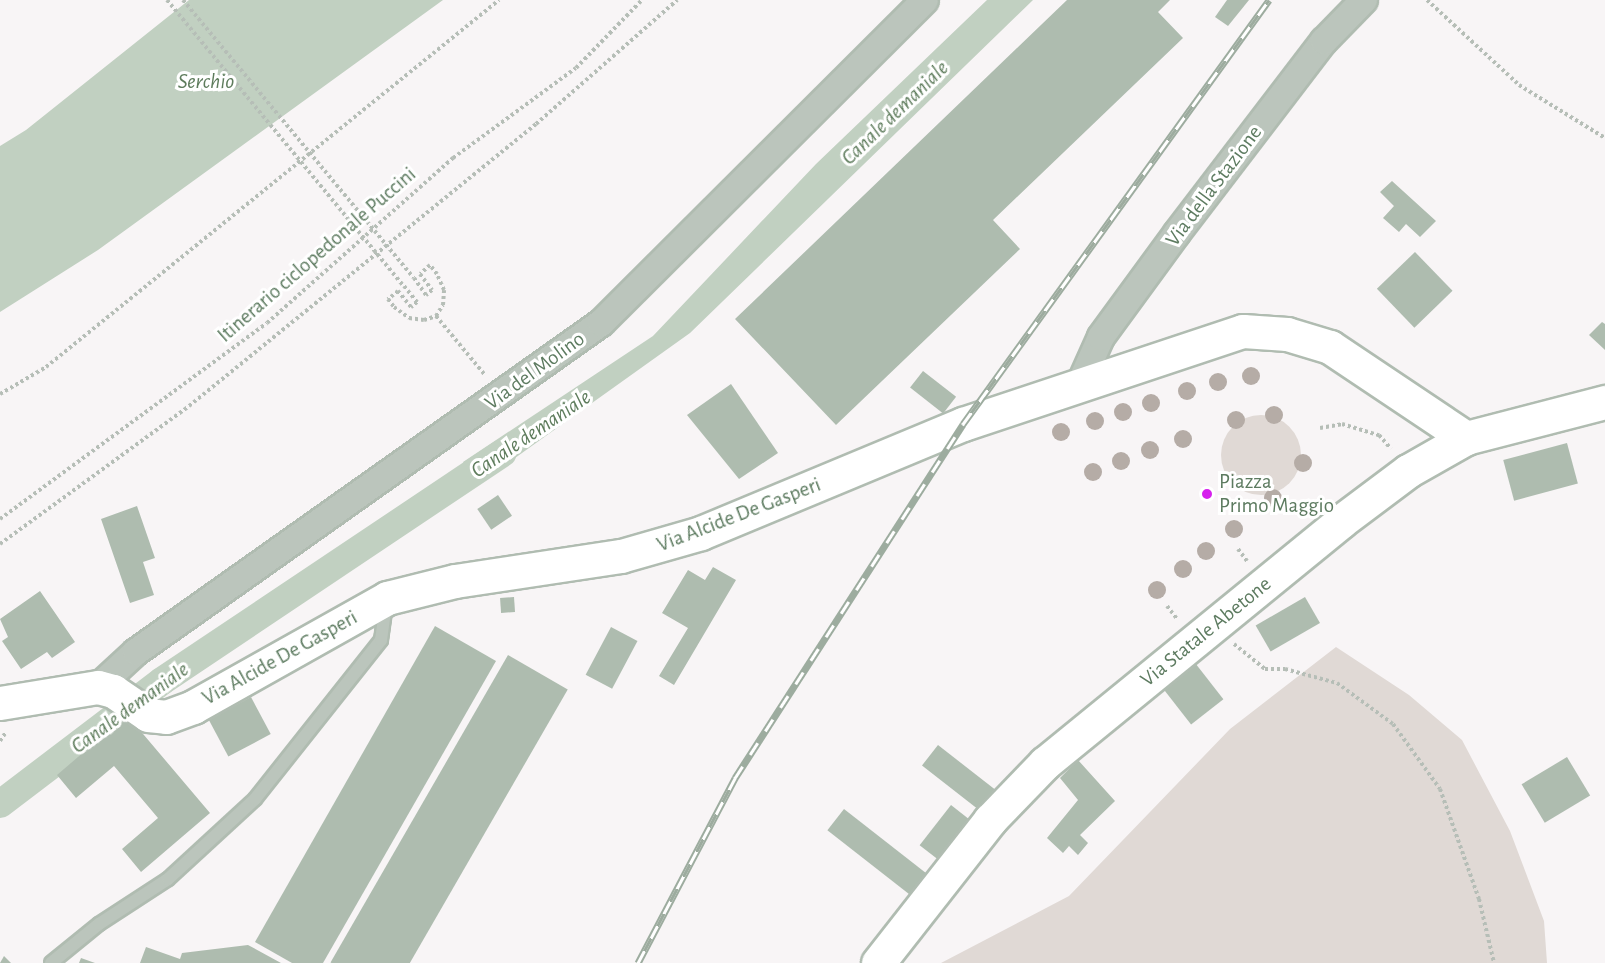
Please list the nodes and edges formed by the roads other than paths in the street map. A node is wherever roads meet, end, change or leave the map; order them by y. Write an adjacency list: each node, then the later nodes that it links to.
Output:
1 (925, 0): 7 (street, Via del Molino)
2 (1364, 0): 3 (street, Via della Stazione)
3 (1080, 384): 5 (street, Via Alcide De Gasperi); 6 (street, Via Alcide De Gasperi)
4 (1605, 402): 5 (street, Via Statale Abetone)
5 (1466, 438): 10 (street, Via Statale Abetone)
6 (387, 598): 7 (street, Via Alcide De Gasperi); 9 (lane)
7 (105, 689): 8 (street)
8 (0, 704)
9 (51, 963)
10 (878, 963)

